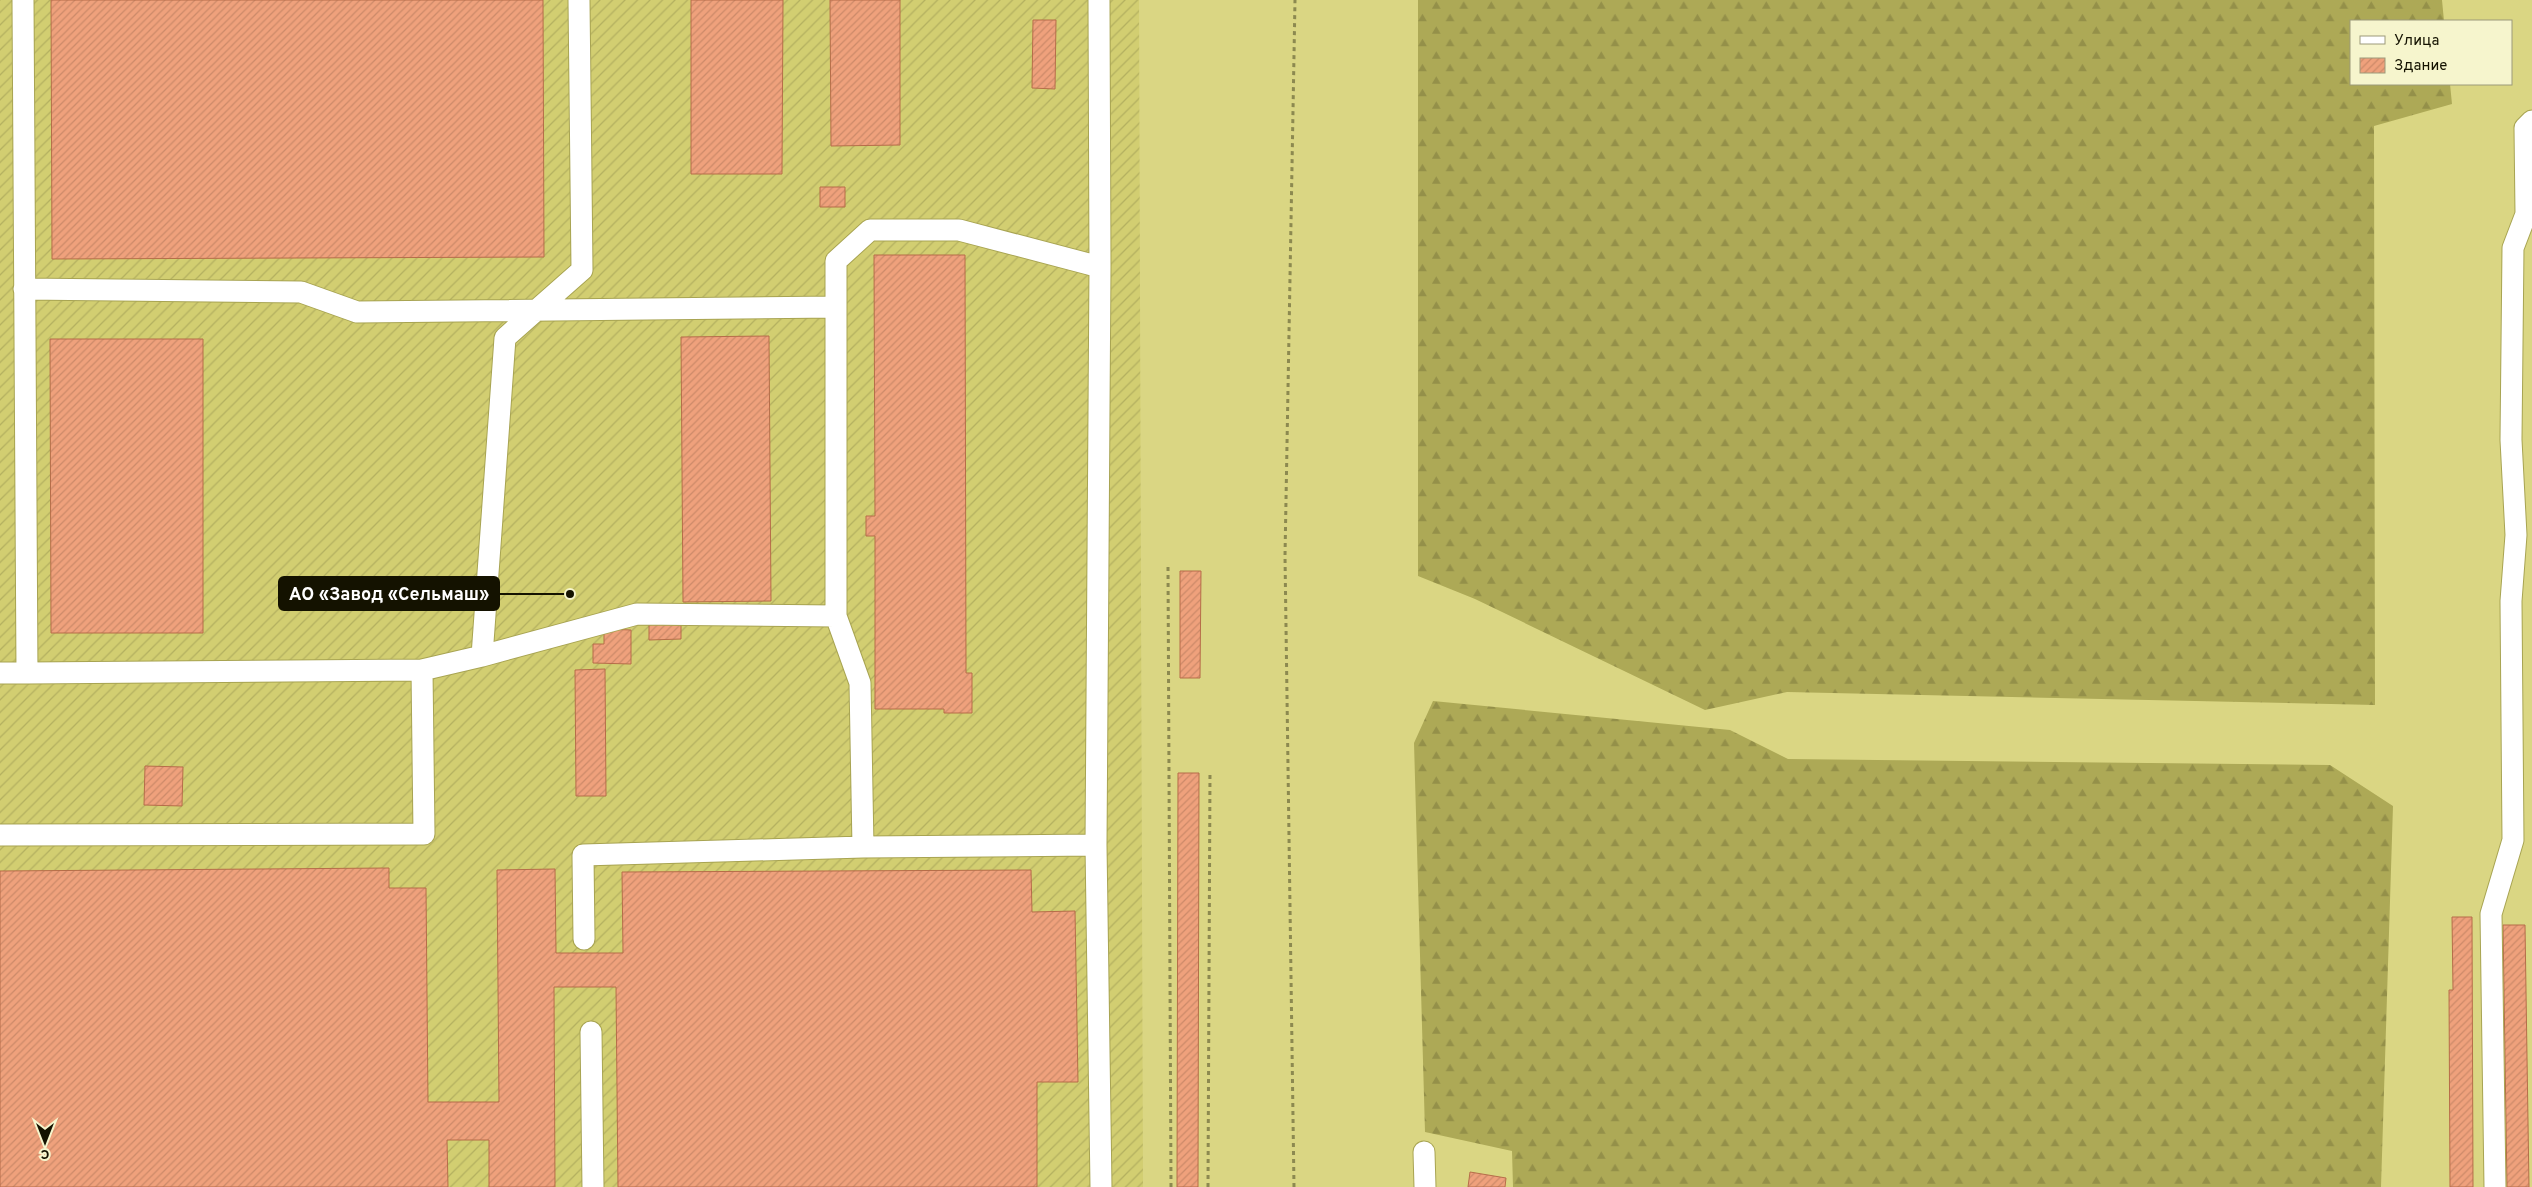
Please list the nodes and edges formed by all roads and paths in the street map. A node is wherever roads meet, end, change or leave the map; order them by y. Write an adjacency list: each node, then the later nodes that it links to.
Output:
1 (23, 0): 7 (lane)
2 (579, 0): 9 (lane)
3 (1099, 0): 6 (lane)
4 (1295, 0): 27 (path)
5 (2532, 121): 29 (lane)
6 (1100, 267): 8 (lane); 18 (lane)
7 (24, 289): 9 (lane); 15 (lane)
8 (836, 307): 9 (lane); 11 (lane)
9 (536, 311): 12 (lane)
10 (1168, 567): 25 (path)
11 (836, 616): 12 (lane); 19 (lane)
12 (482, 656): 13 (lane)
13 (422, 670): 15 (lane); 17 (lane)
14 (0, 673): 15 (lane)
15 (27, 673)
16 (1210, 772): 26 (path)
17 (0, 835)
18 (1096, 845): 19 (lane); 24 (lane)
19 (863, 847): 20 (lane)
20 (584, 939)
21 (591, 1032): 23 (lane)
22 (1424, 1152): 28 (lane)
23 (593, 1187)
24 (1101, 1187)
25 (1171, 1187)
26 (1208, 1187)
27 (1294, 1187)
28 (1425, 1187)
29 (2495, 1187)

